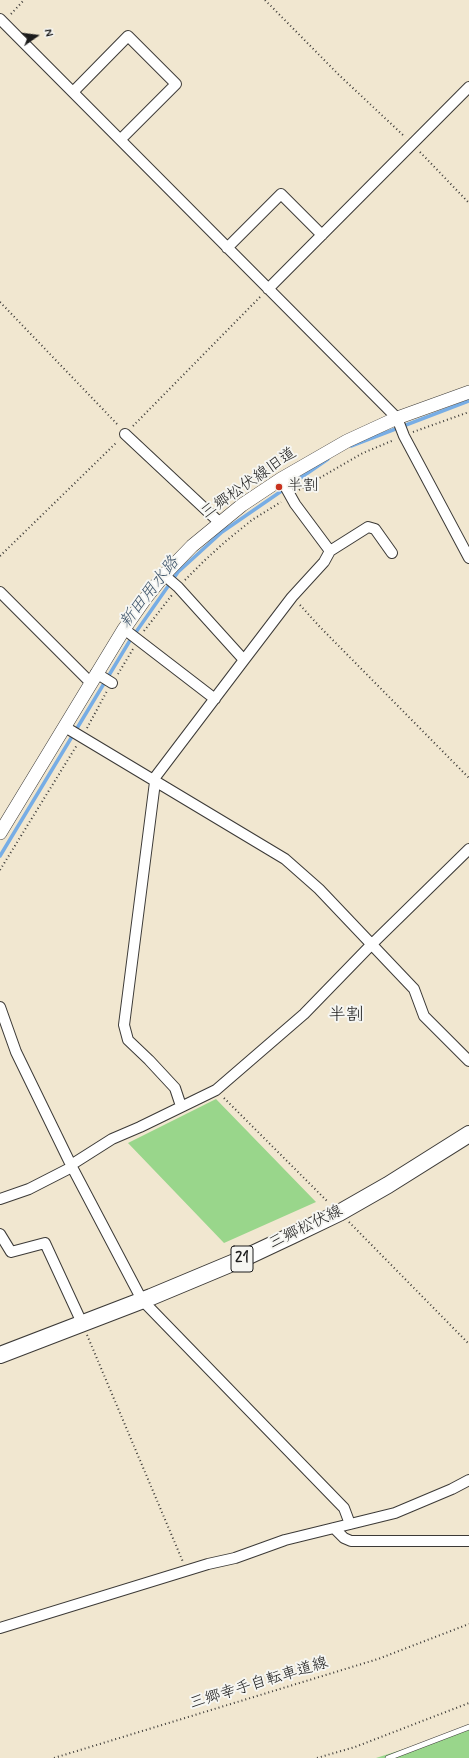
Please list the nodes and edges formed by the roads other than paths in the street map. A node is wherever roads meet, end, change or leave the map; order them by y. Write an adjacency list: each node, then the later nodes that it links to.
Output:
1 (1, 22): 3 (street)
2 (469, 88): 5 (street)
3 (73, 92): 4 (street); 4 (street)
4 (121, 139): 6 (street)
5 (322, 235): 6 (street); 7 (street)
6 (228, 248): 7 (street)
7 (268, 289): 9 (street)
8 (469, 392): 9 (street, 三郷松伏線旧道)
9 (398, 421): 11 (street, 三郷松伏線旧道); 15 (street)
10 (125, 434): 12 (street)
11 (282, 482): 12 (street, 三郷松伏線旧道); 13 (street)
12 (219, 522): 16 (street, 三郷松伏線旧道)
13 (330, 552): 14 (street); 19 (street)
14 (392, 553)
15 (469, 558)
16 (167, 577): 18 (street, 三郷松伏線旧道); 19 (street)
17 (0, 592): 20 (street)
18 (127, 631): 20 (street, 三郷松伏線旧道); 22 (street)
19 (244, 660): 22 (street)
20 (96, 678): 21 (street); 23 (street, 三郷松伏線旧道)
21 (112, 683)
22 (215, 699): 24 (street)
23 (68, 729): 24 (street); 25 (street, 三郷松伏線旧道)
24 (154, 781): 27 (street); 31 (street)
25 (0, 833)
26 (469, 849): 27 (street)
27 (372, 944): 30 (street); 31 (street)
28 (0, 1007): 29 (street)
29 (3, 1026): 33 (street)
30 (469, 1061)
31 (181, 1106): 33 (street)
32 (469, 1134): 36 (main road, 三郷松伏線 / 21)
33 (71, 1166): 34 (street); 36 (street)
34 (0, 1199)
35 (0, 1234): 37 (street)
36 (142, 1300): 37 (main road, 三郷松伏線 / 21); 40 (street)
37 (82, 1323): 38 (main road, 三郷松伏線 / 21)
38 (0, 1355)
39 (469, 1480): 40 (street)
40 (350, 1524): 41 (street)
41 (334, 1528): 42 (street); 43 (street)
42 (469, 1541)
43 (0, 1628)
44 (469, 1727): 45 (lane)
45 (388, 1758)

